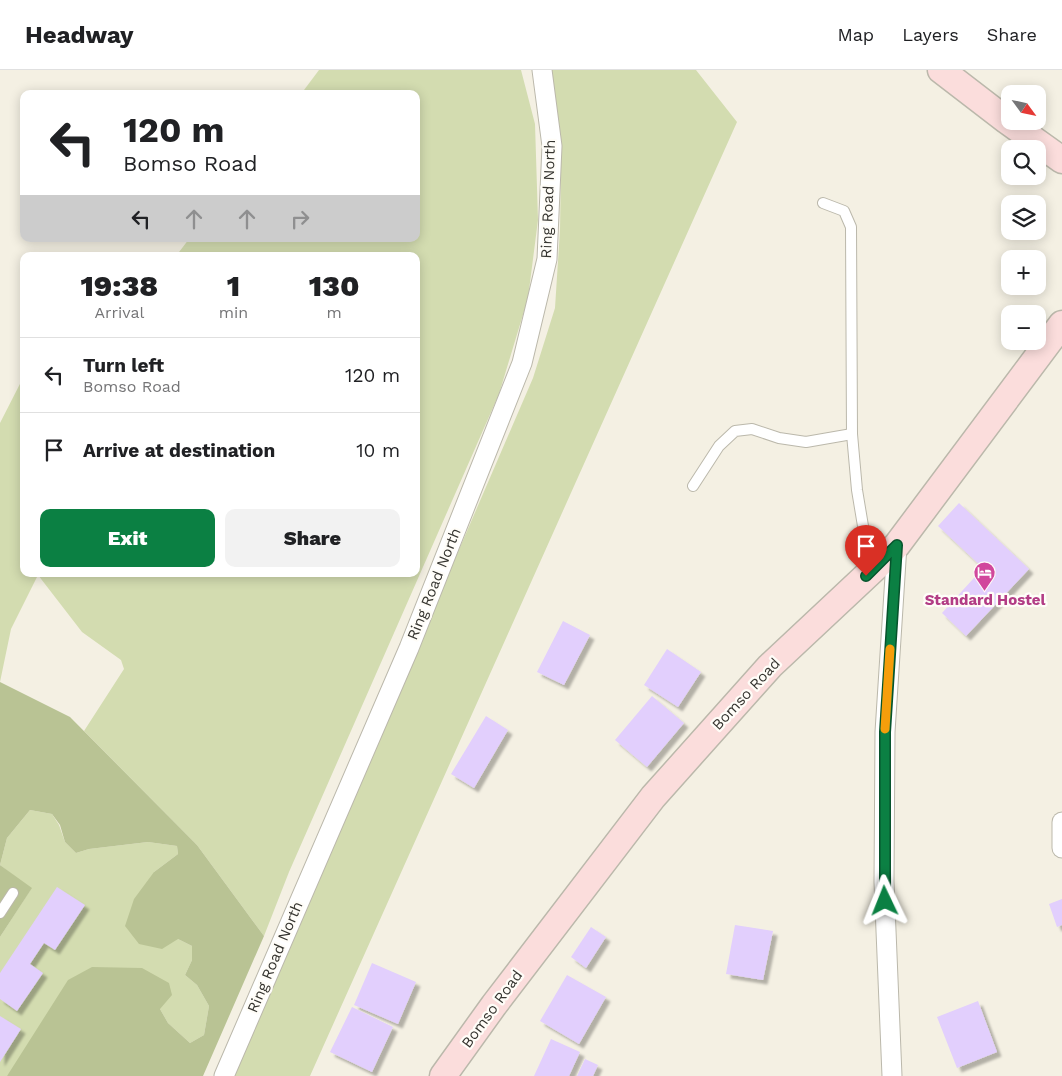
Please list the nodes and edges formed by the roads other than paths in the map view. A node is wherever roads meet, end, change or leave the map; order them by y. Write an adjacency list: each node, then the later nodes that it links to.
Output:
1 (542, 70): 13 (street, Ring Road North)
2 (941, 70): 3 (street)
3 (1062, 160)
4 (823, 203): 6 (lane)
5 (1062, 324): 8 (street, Bomso Road)
6 (852, 434): 7 (lane); 8 (lane)
7 (693, 486)
8 (888, 554): 14 (street, Bomso Road); 15 (street)
9 (1062, 822): 10 (street)
10 (1062, 848)
11 (13, 893): 12 (lane)
12 (0, 913)
13 (224, 1076)
14 (443, 1076)
15 (892, 1076)

